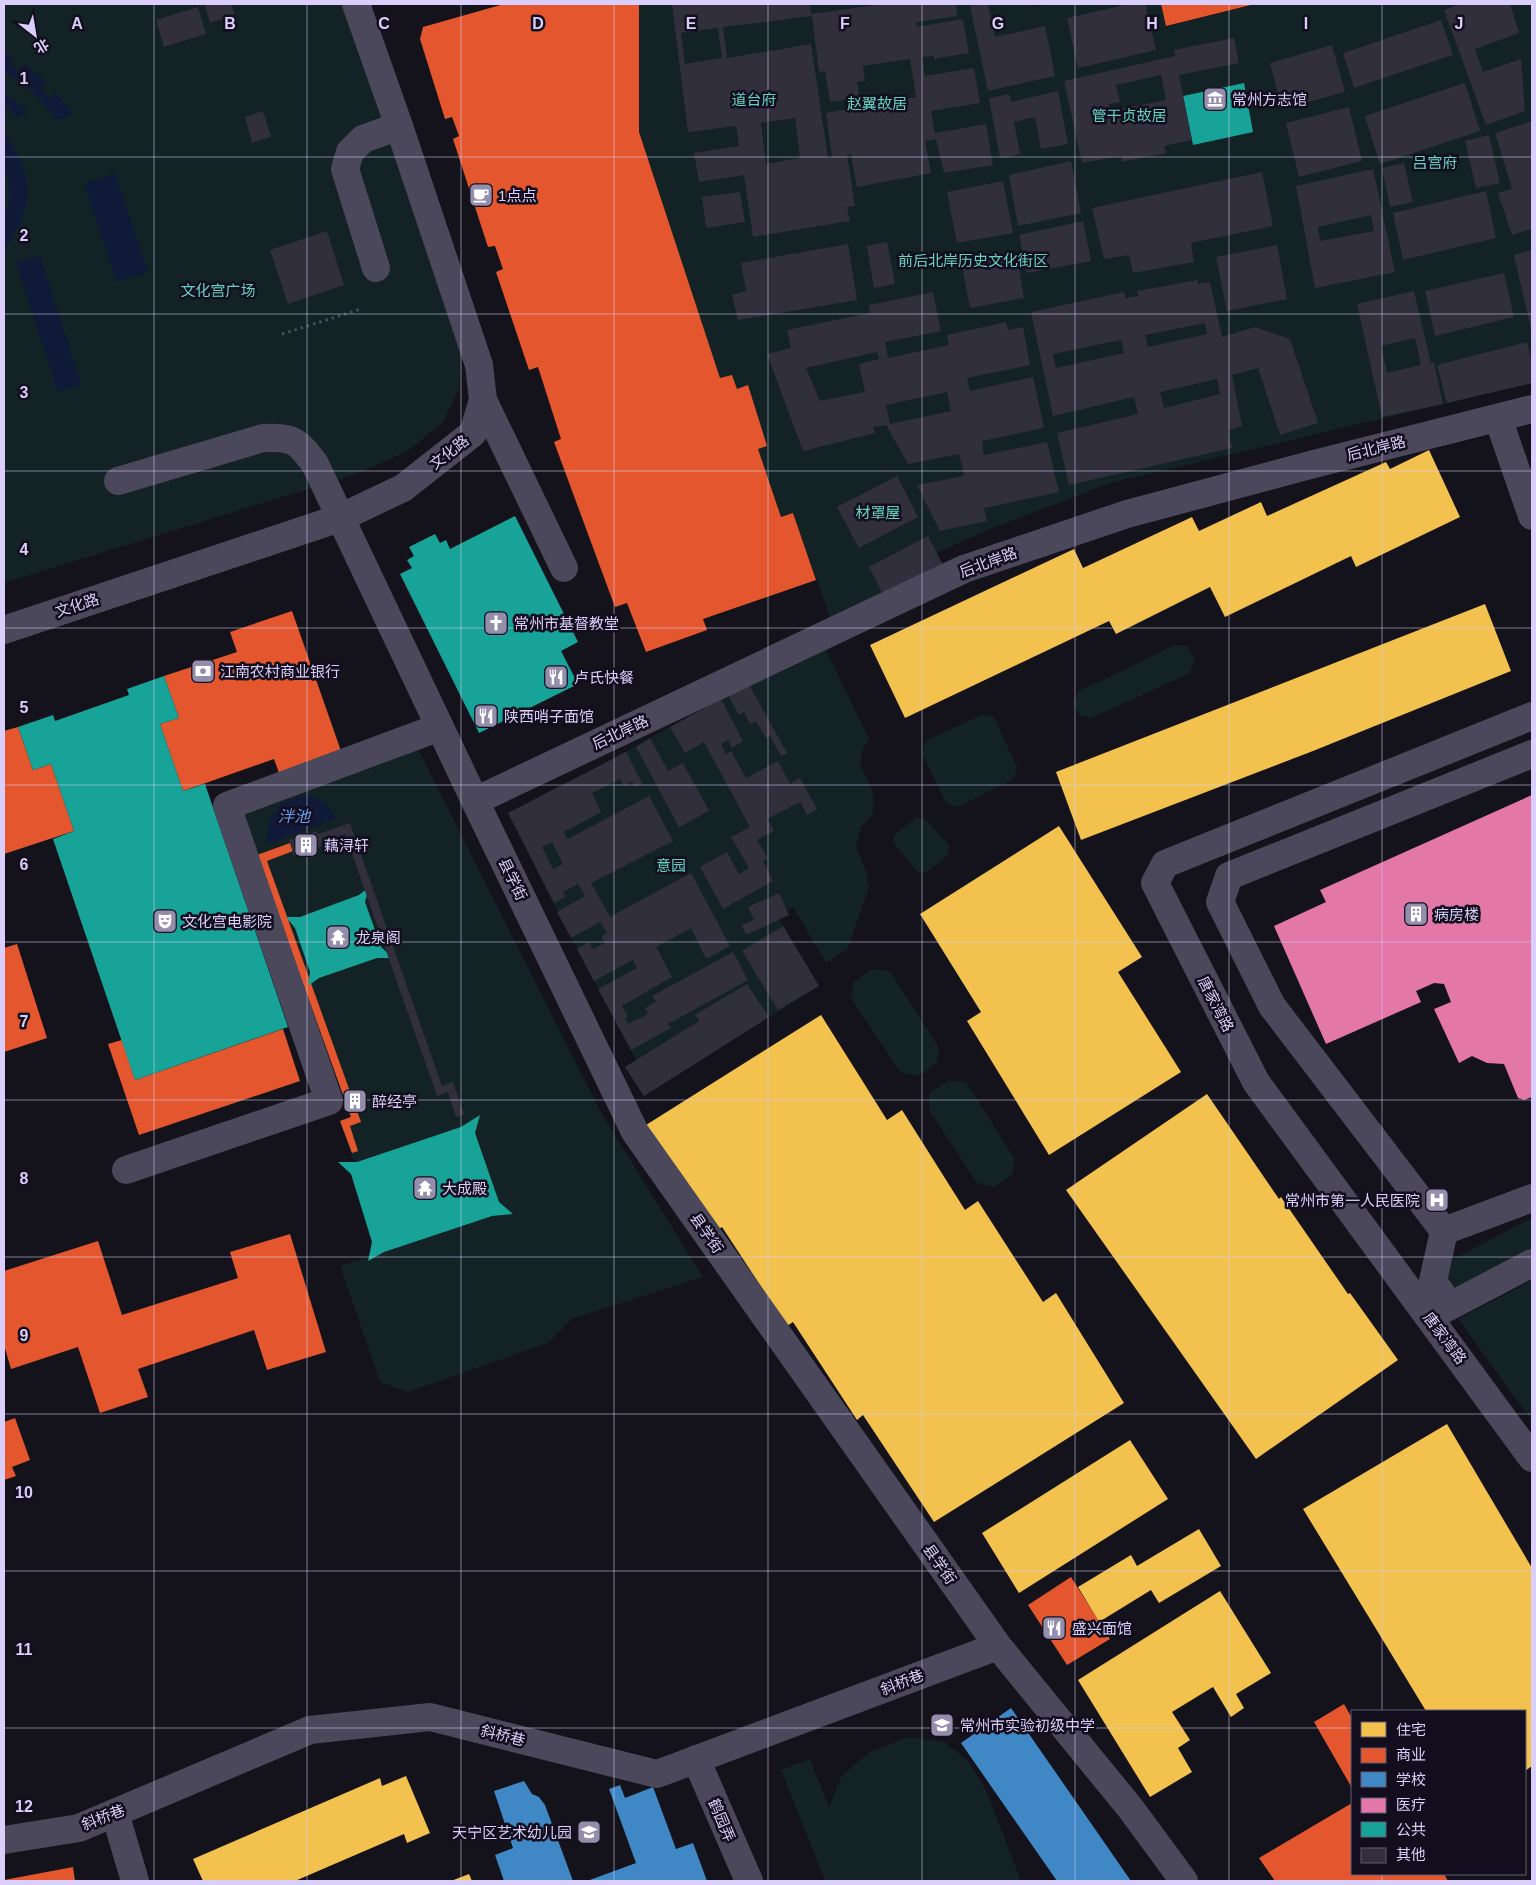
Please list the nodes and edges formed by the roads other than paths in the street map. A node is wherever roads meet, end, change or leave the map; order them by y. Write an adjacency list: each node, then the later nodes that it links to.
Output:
1 (356, 4): 2 (street, 文化路)
2 (399, 126): 3 (street); 4 (street, 文化路)
3 (376, 268)
4 (483, 400): 9 (street, 文化路); 10 (street)
5 (1532, 409): 6 (street, 后北岸路)
6 (1498, 418): 8 (street); 15 (street, 后北岸路)
7 (118, 481): 9 (street, 县学街)
8 (1532, 516)
9 (340, 518): 11 (street, 文化路); 13 (street, 县学街)
10 (564, 568)
11 (4, 630)
12 (1532, 716): 20 (street, 唐家湾路)
13 (440, 727): 15 (street, 县学街); 16 (street)
14 (1532, 754): 18 (street)
15 (475, 801): 22 (street, 县学街)
16 (126, 1170)
17 (1532, 1198): 18 (street)
18 (1444, 1231): 20 (street)
19 (1532, 1263): 20 (street)
20 (1440, 1311): 21 (street, 唐家湾路)
21 (1532, 1458)
22 (998, 1646): 23 (street, 斜桥巷); 28 (street, 县学街)
23 (696, 1759): 24 (street, 斜桥巷); 27 (street, 鹤园弄)
24 (116, 1813): 25 (street, 斜桥巷); 26 (street)
25 (4, 1840)
26 (135, 1881)
27 (749, 1881)
28 (1184, 1881)

